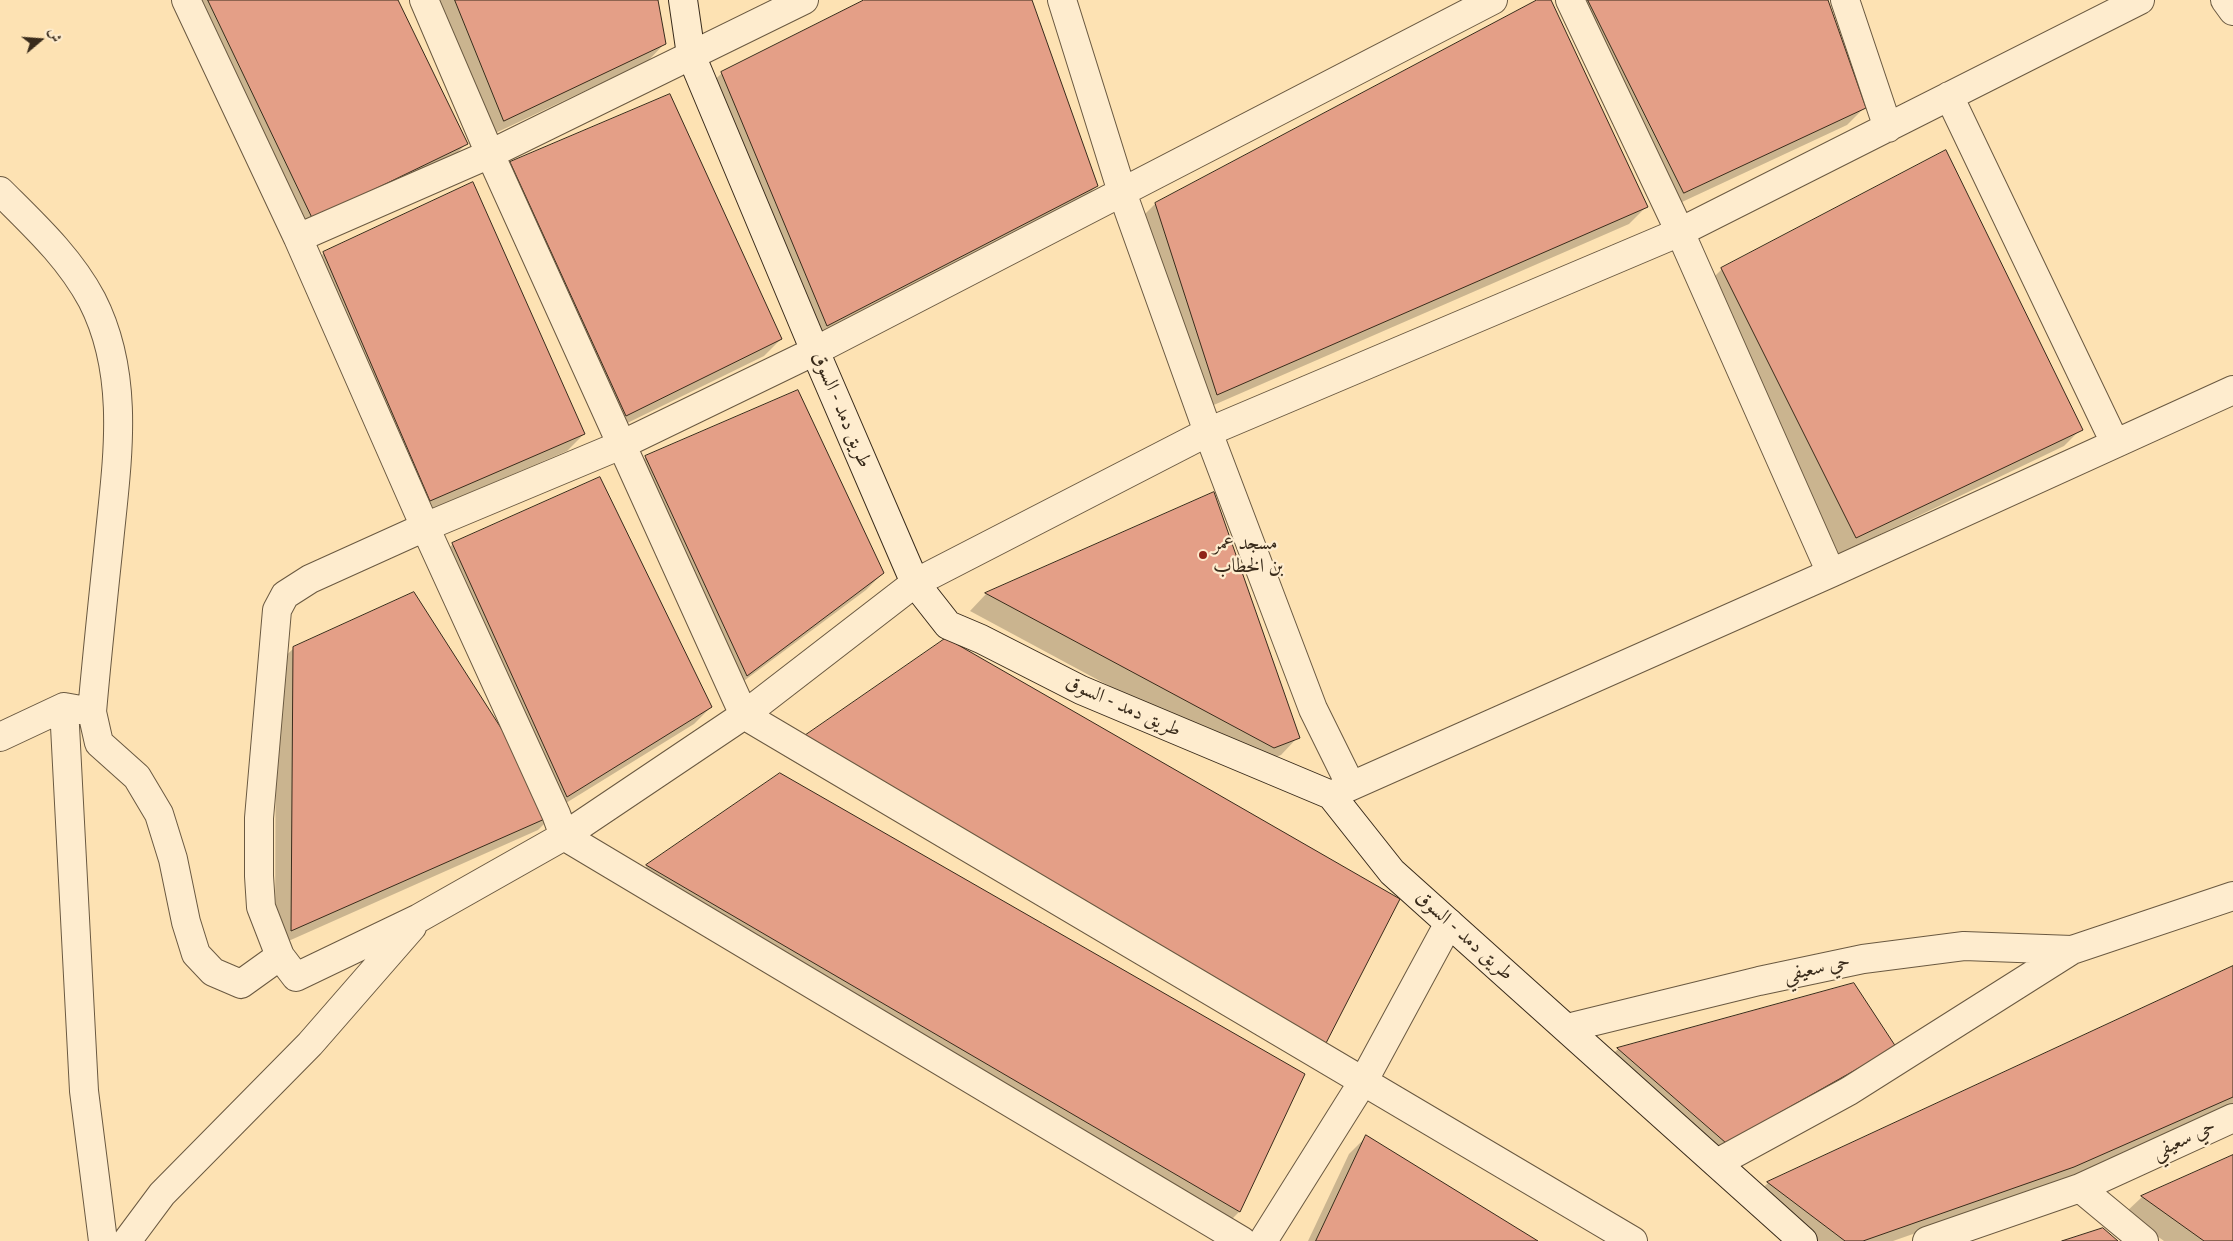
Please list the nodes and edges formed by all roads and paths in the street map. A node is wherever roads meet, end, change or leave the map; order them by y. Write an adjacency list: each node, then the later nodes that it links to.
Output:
1 (186, 0): 19 (street)
2 (424, 0): 15 (street)
3 (683, 0): 12 (street, طريق دمد - السوق)
4 (804, 0): 12 (street)
5 (1062, 0): 17 (street)
6 (1493, 0): 17 (street)
7 (1570, 0): 18 (street)
8 (1845, 0): 14 (street)
9 (2140, 0): 13 (street)
10 (2225, 0): 11 (street)
11 (2233, 12)
12 (692, 56): 15 (street); 20 (street, طريق دمد - السوق)
13 (1949, 96): 14 (street); 23 (street)
14 (1888, 128): 18 (street)
15 (490, 154): 19 (street); 24 (street)
16 (0, 191): 29 (street)
17 (1122, 192): 20 (street); 22 (street)
18 (1680, 232): 22 (street); 26 (street)
19 (298, 238): 25 (street)
20 (815, 351): 24 (street); 27 (street, طريق دمد - السوق)
21 (2233, 390): 23 (street)
22 (1208, 432): 27 (street); 32 (street)
23 (2115, 443): 26 (street)
24 (621, 445): 25 (street); 30 (street)
25 (425, 527): 33 (street); 38 (street)
26 (1831, 573): 32 (street)
27 (915, 583): 30 (street); 32 (street, طريق دمد - السوق)
28 (64, 707): 29 (street); 31 (street); 44 (street)
29 (92, 712): 38 (street)
30 (744, 715): 33 (street); 40 (street)
31 (0, 737)
32 (1341, 791): 36 (street, طريق دمد - السوق)
33 (564, 836): 35 (street); 46 (street)
34 (2233, 896): 37 (street)
35 (419, 918): 38 (street); 45 (street)
36 (1449, 923): 39 (street, طريق دمد - السوق); 40 (street)
37 (2072, 950): 39 (street, حي سعيفي); 42 (street)
38 (280, 956)
39 (1567, 1028): 42 (street, طريق دمد - السوق)
40 (1364, 1080): 47 (street); 48 (street)
41 (2233, 1118): 43 (street, حي سعيفي)
42 (1717, 1164): 49 (street, طريق دمد - السوق)
43 (2080, 1188): 50 (street, حي سعيفي); 51 (street)
44 (103, 1241)
45 (127, 1241)
46 (1242, 1241)
47 (1263, 1241)
48 (1633, 1241)
49 (1803, 1241)
50 (1927, 1241)
51 (2144, 1241)

